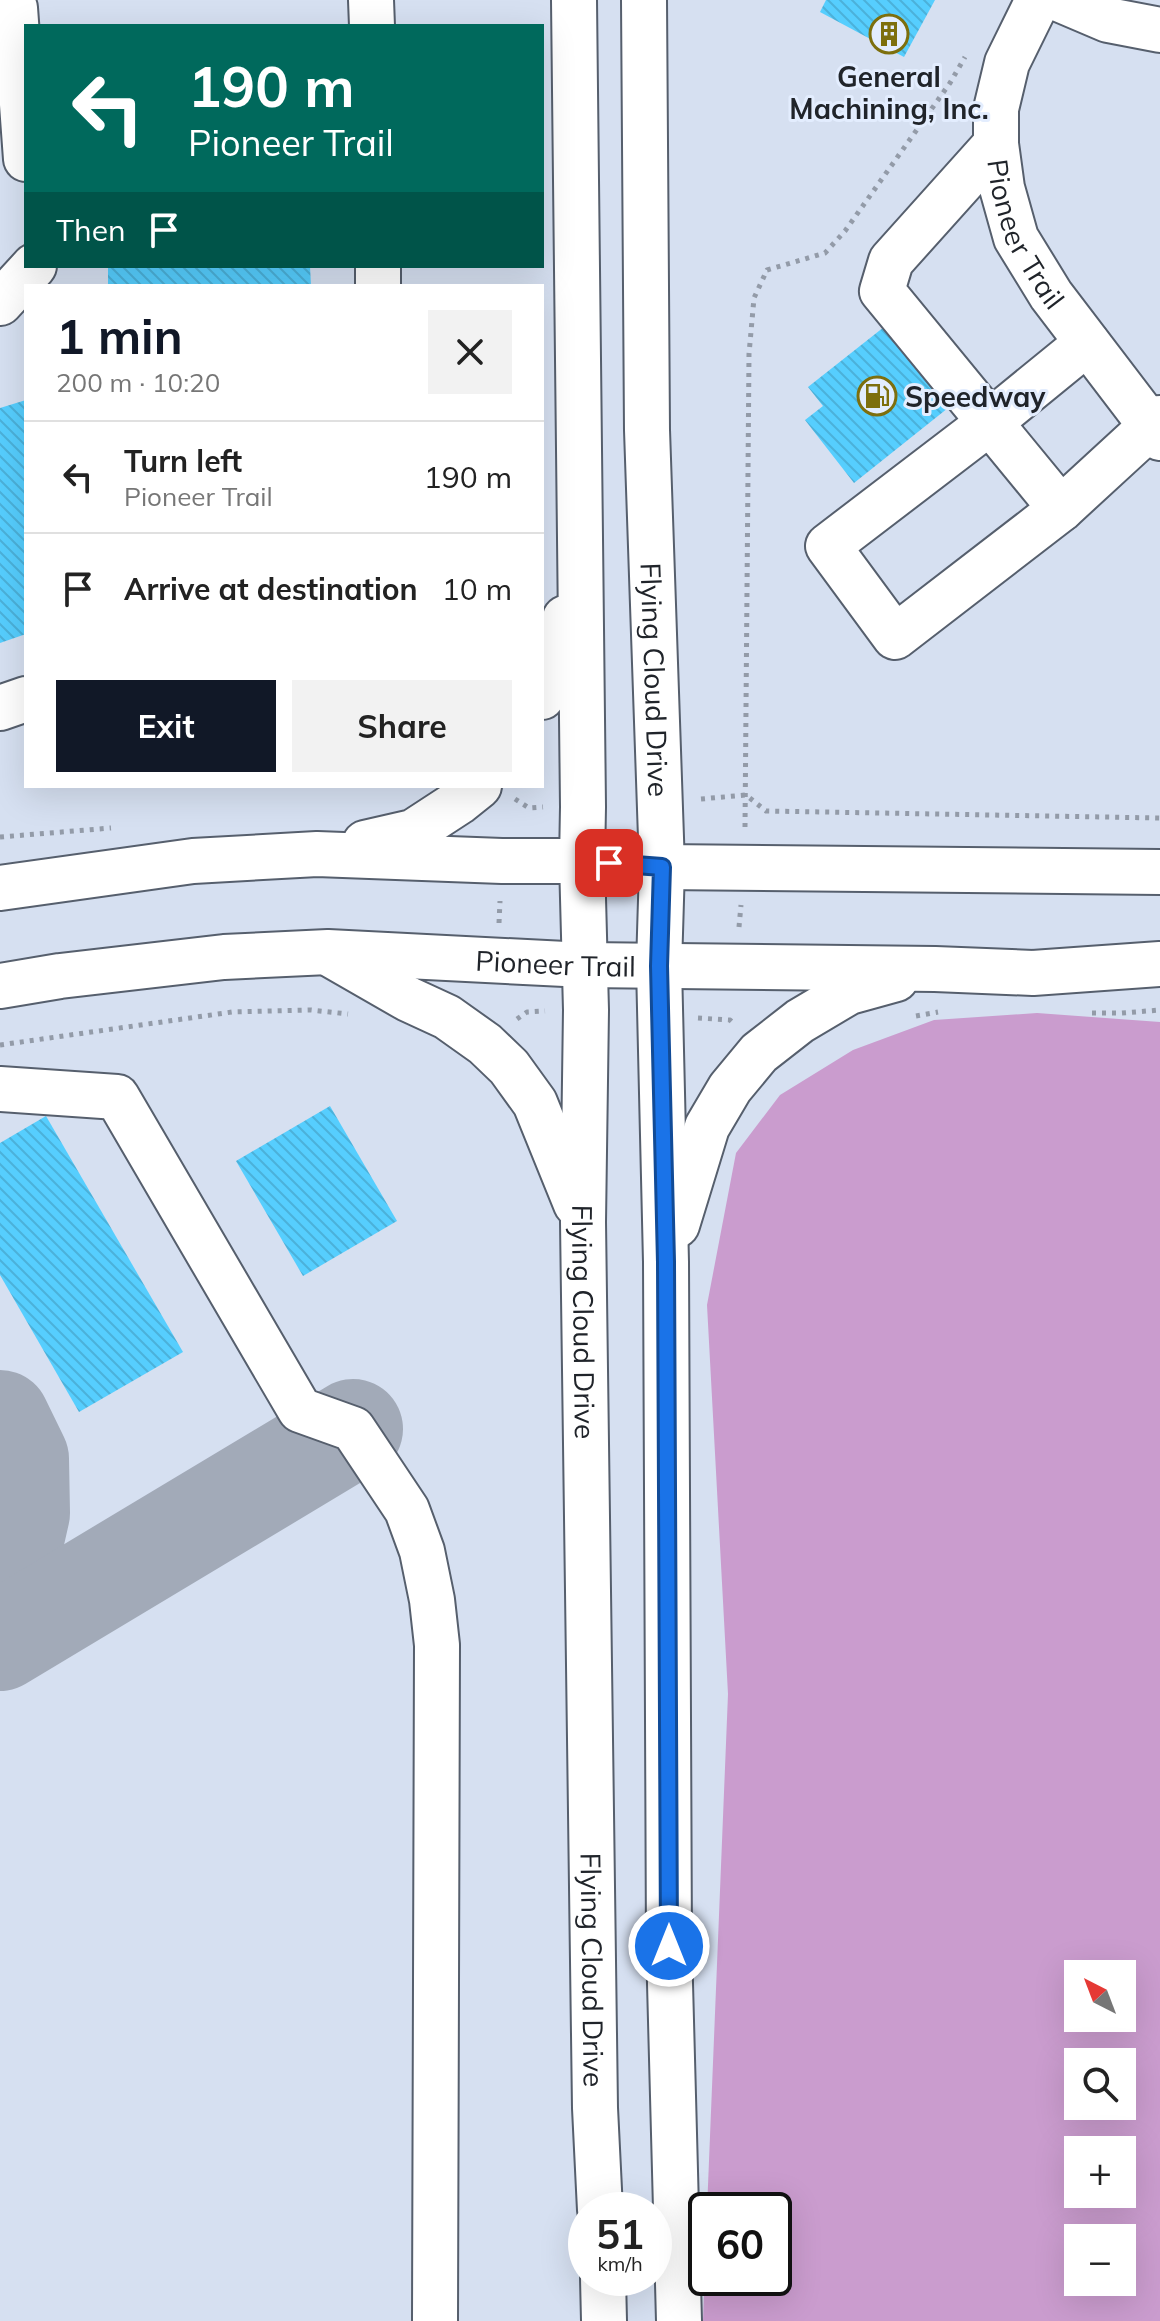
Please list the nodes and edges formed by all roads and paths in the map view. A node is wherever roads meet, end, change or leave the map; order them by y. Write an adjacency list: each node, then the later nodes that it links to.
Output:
1 (371, 0): 7 (main road)
2 (574, 0): 18 (main road, Flying Cloud Drive)
3 (644, 0): 24 (main road, Flying Cloud Drive)
4 (1038, 0): 11 (main road, Pioneer Trail)
5 (1061, 0): 8 (main road)
6 (14, 9): 10 (main road)
7 (372, 24)
8 (1160, 30)
9 (966, 55): 23 (path)
10 (24, 134)
11 (996, 144): 14 (main road, Pioneer Trail); 15 (main road)
12 (32, 268): 13 (main road)
13 (0, 303)
14 (1087, 343): 15 (main road); 16 (main road, Pioneer Trail)
15 (989, 423): 17 (main road); 17 (main road)
16 (1157, 427): 17 (main road)
17 (1061, 509)
18 (579, 561): 19 (main road); 25 (main road, Flying Cloud Drive)
19 (544, 693)
20 (24, 700): 21 (main road)
21 (0, 708)
22 (500, 793): 25 (path); 27 (main road); 28 (path)
23 (746, 795): 24 (path); 26 (path); 31 (path)
24 (660, 802): 30 (main road, Flying Cloud Drive)
25 (583, 807): 29 (main road, Flying Cloud Drive)
26 (1160, 818)
27 (317, 854): 28 (main road); 33 (main road)
28 (502, 861): 29 (main road); 35 (path)
29 (582, 861): 30 (main road); 37 (main road, Flying Cloud Drive)
30 (662, 867): 31 (main road); 38 (main road, Flying Cloud Drive)
31 (743, 867): 32 (main road); 39 (path)
32 (1160, 872)
33 (0, 888)
34 (328, 952): 35 (main road, Pioneer Trail); 41 (main road, Pioneer Trail); 44 (main road)
35 (497, 960): 37 (main road, Pioneer Trail)
36 (1160, 964): 40 (main road, Pioneer Trail)
37 (585, 965): 38 (main road, Pioneer Trail); 44 (main road, Flying Cloud Drive)
38 (659, 966): 39 (main road, Pioneer Trail); 45 (main road, Flying Cloud Drive)
39 (737, 966): 40 (main road, Pioneer Trail); 42 (path)
40 (935, 969): 45 (main road)
41 (0, 986)
42 (730, 1020)
43 (0, 1089): 48 (main road)
44 (583, 1222): 46 (main road, Flying Cloud Drive)
45 (666, 1262): 50 (main road, Flying Cloud Drive)
46 (599, 2192)
47 (603, 2296): 49 (main road)
48 (435, 2321)
49 (604, 2321)
50 (679, 2321)

